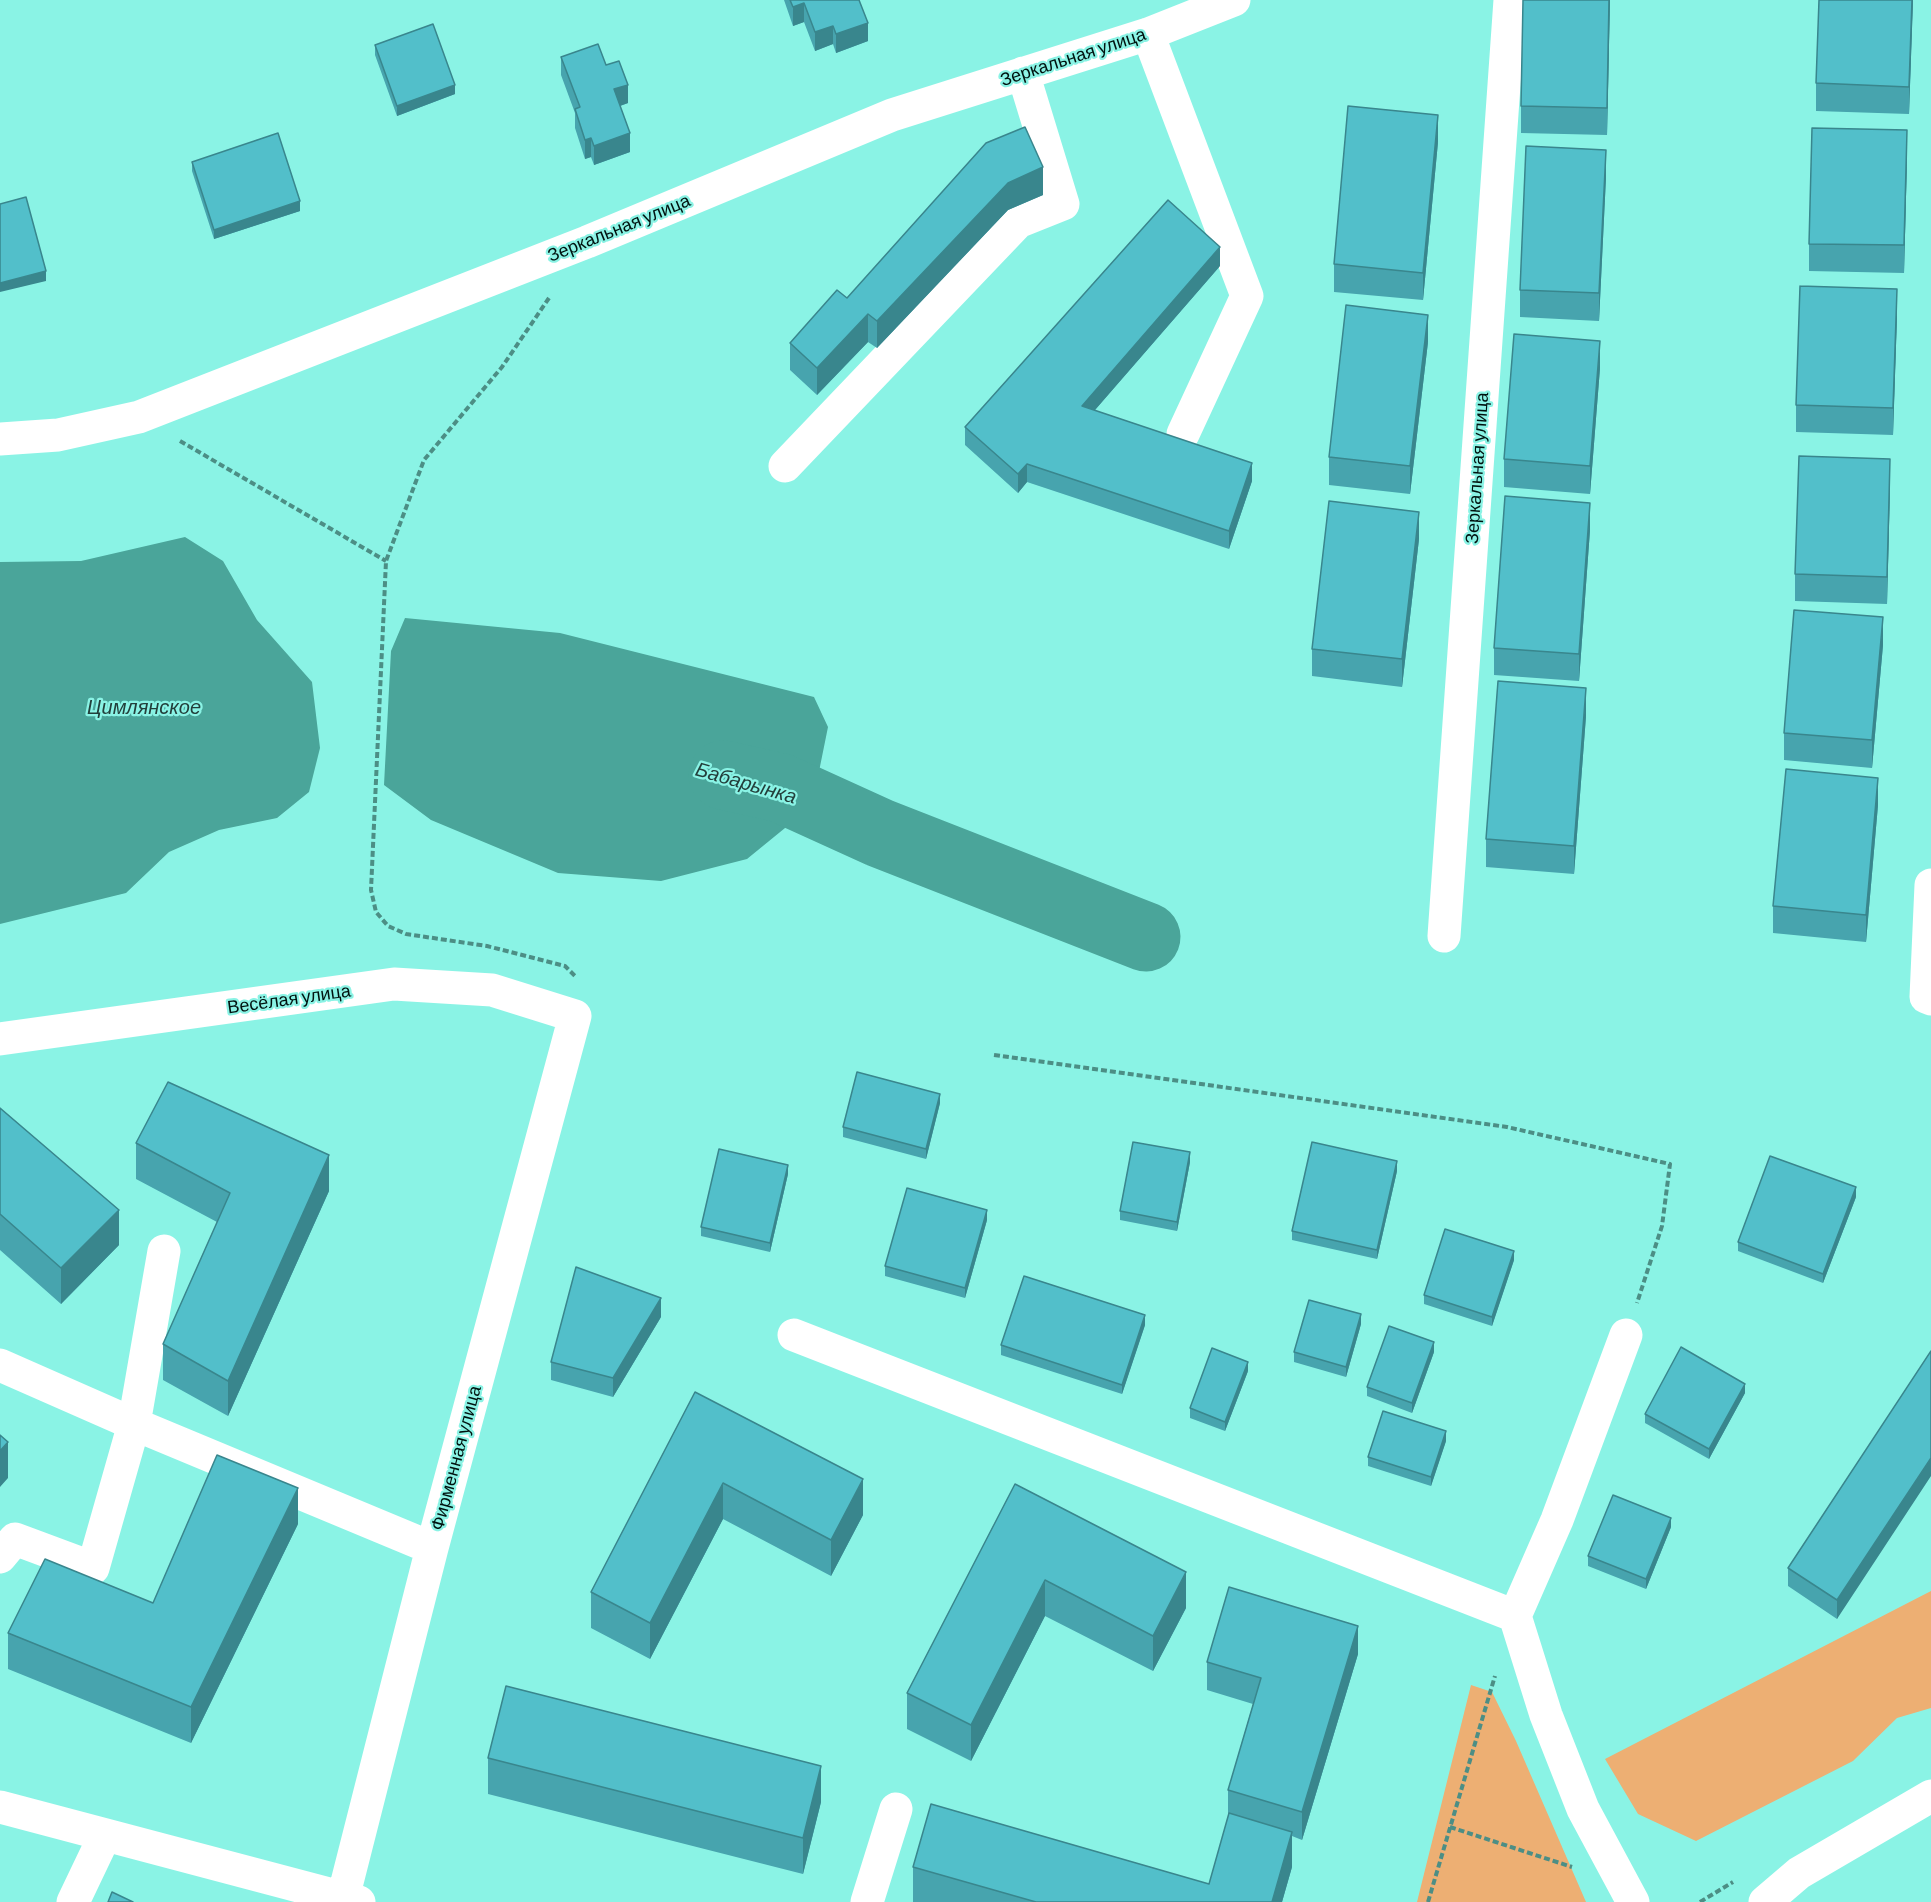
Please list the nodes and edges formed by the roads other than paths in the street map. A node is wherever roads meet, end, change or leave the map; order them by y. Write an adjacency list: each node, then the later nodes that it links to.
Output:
1 (1510, 0): 9 (street, Зеркальная улица)
2 (1226, 1): 3 (street, Зеркальная улица)
3 (1148, 33): 4 (street, Зеркальная улица); 5 (street)
4 (1023, 73): 6 (street, Зеркальная улица); 7 (street)
5 (1183, 434)
6 (0, 439)
7 (785, 466)
8 (1931, 885): 10 (street)
9 (1444, 936)
10 (1931, 999)
11 (575, 1016): 12 (street, Весёлая улица); 18 (street, Фирменная улица)
12 (0, 1039)
13 (164, 1251): 17 (street)
14 (794, 1335): 20 (street)
15 (1626, 1335): 20 (street)
16 (0, 1365): 17 (street)
17 (134, 1424): 18 (street); 19 (street)
18 (432, 1548): 26 (street, Фирменная улица)
19 (0, 1557)
20 (1515, 1616): 25 (street)
21 (1931, 1796): 29 (street)
22 (0, 1807): 24 (street)
23 (896, 1809): 28 (street)
24 (105, 1835): 26 (street); 27 (street)
25 (1628, 1893)
26 (348, 1900)
27 (73, 1902)
28 (867, 1902)
29 (1765, 1902)

